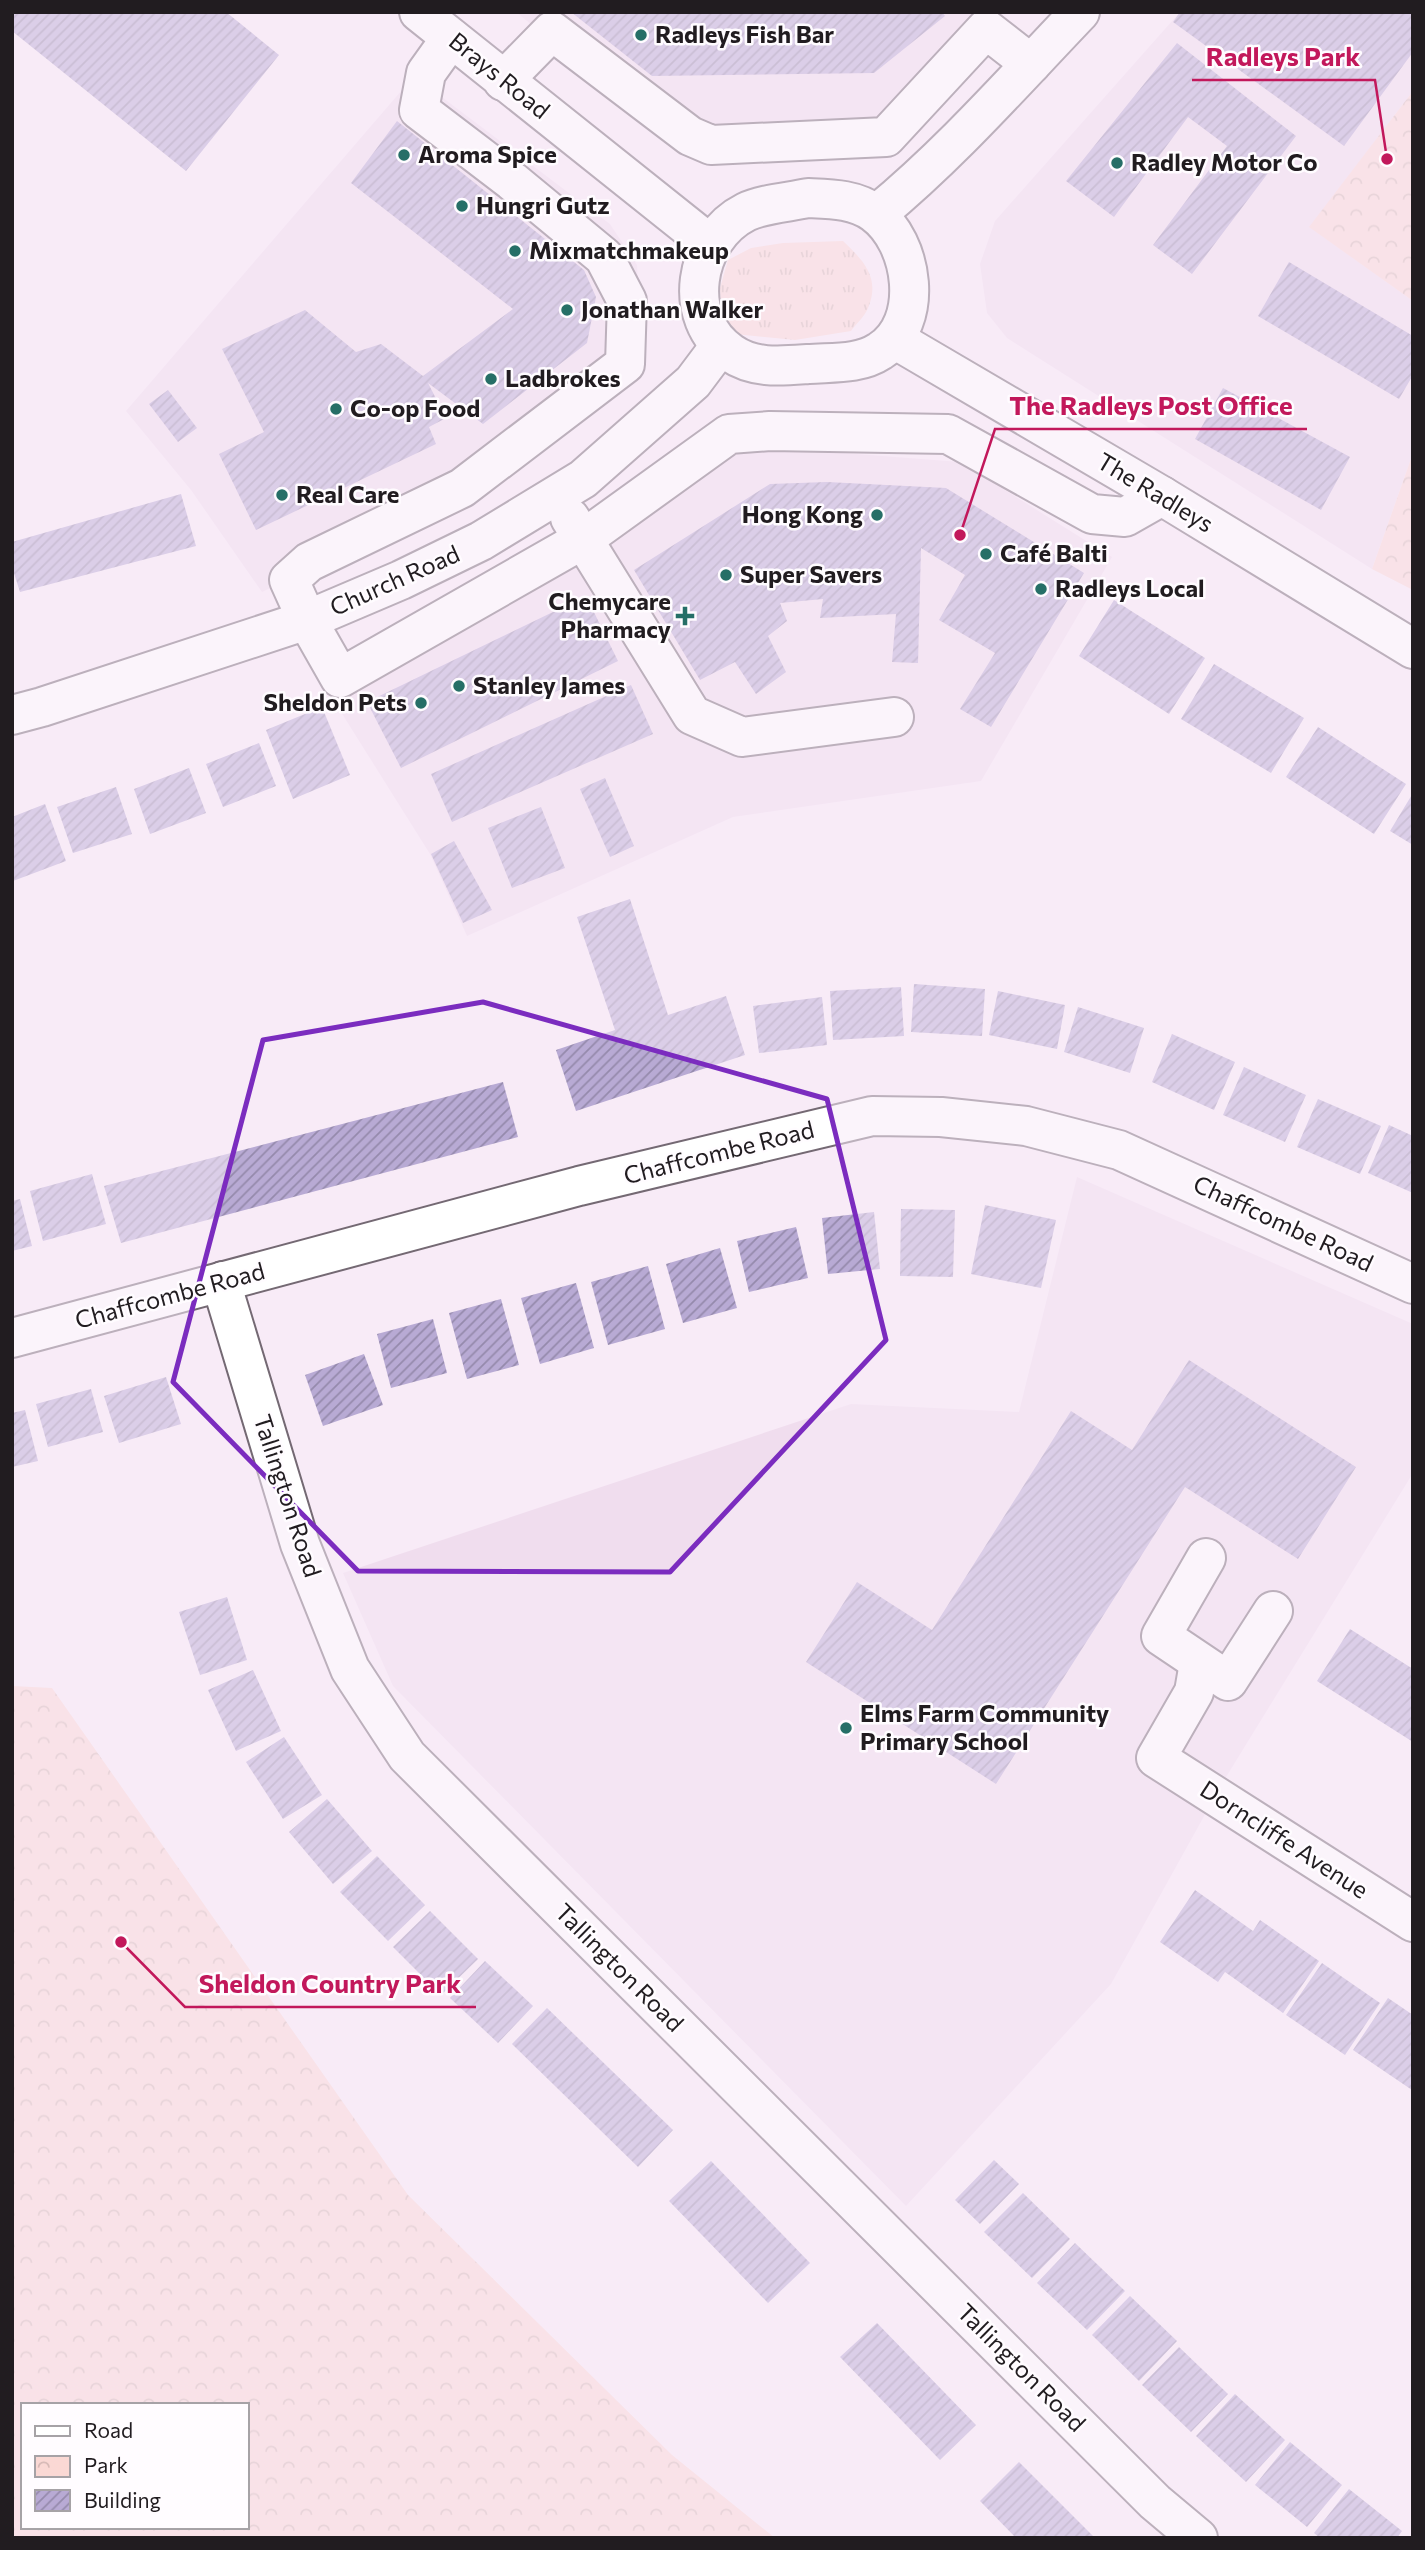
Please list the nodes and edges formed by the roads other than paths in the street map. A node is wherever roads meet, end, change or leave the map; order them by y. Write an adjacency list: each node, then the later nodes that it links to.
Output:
1 (419, 12): 3 (street, Brays Road)
2 (1080, 12): 4 (street)
3 (451, 38): 5 (street, Brays Road); 13 (street)
4 (1031, 64): 5 (street); 6 (street)
5 (503, 80): 7 (street, Brays Road)
6 (877, 214): 7 (street); 8 (street)
7 (711, 245): 9 (street)
8 (896, 340): 9 (street); 11 (street, The Radleys)
9 (720, 346): 10 (street, Church Road)
10 (557, 495): 12 (street); 13 (street, Church Road)
11 (1162, 496): 12 (street); 14 (street, The Radleys)
12 (582, 540): 13 (street); 16 (street)
13 (307, 620): 15 (street, Church Road)
14 (1413, 649)
15 (12, 715)
16 (894, 717)
17 (223, 1281): 18 (street, Chaffcombe Road); 19 (street, Chaffcombe Road); 24 (street, Tallington Road)
18 (1413, 1284)
19 (12, 1338)
20 (1206, 1558): 22 (street)
21 (1273, 1611): 22 (street)
22 (1199, 1663): 23 (street, Dorncliffe Avenue)
23 (1413, 1922)
24 (1198, 2538)

